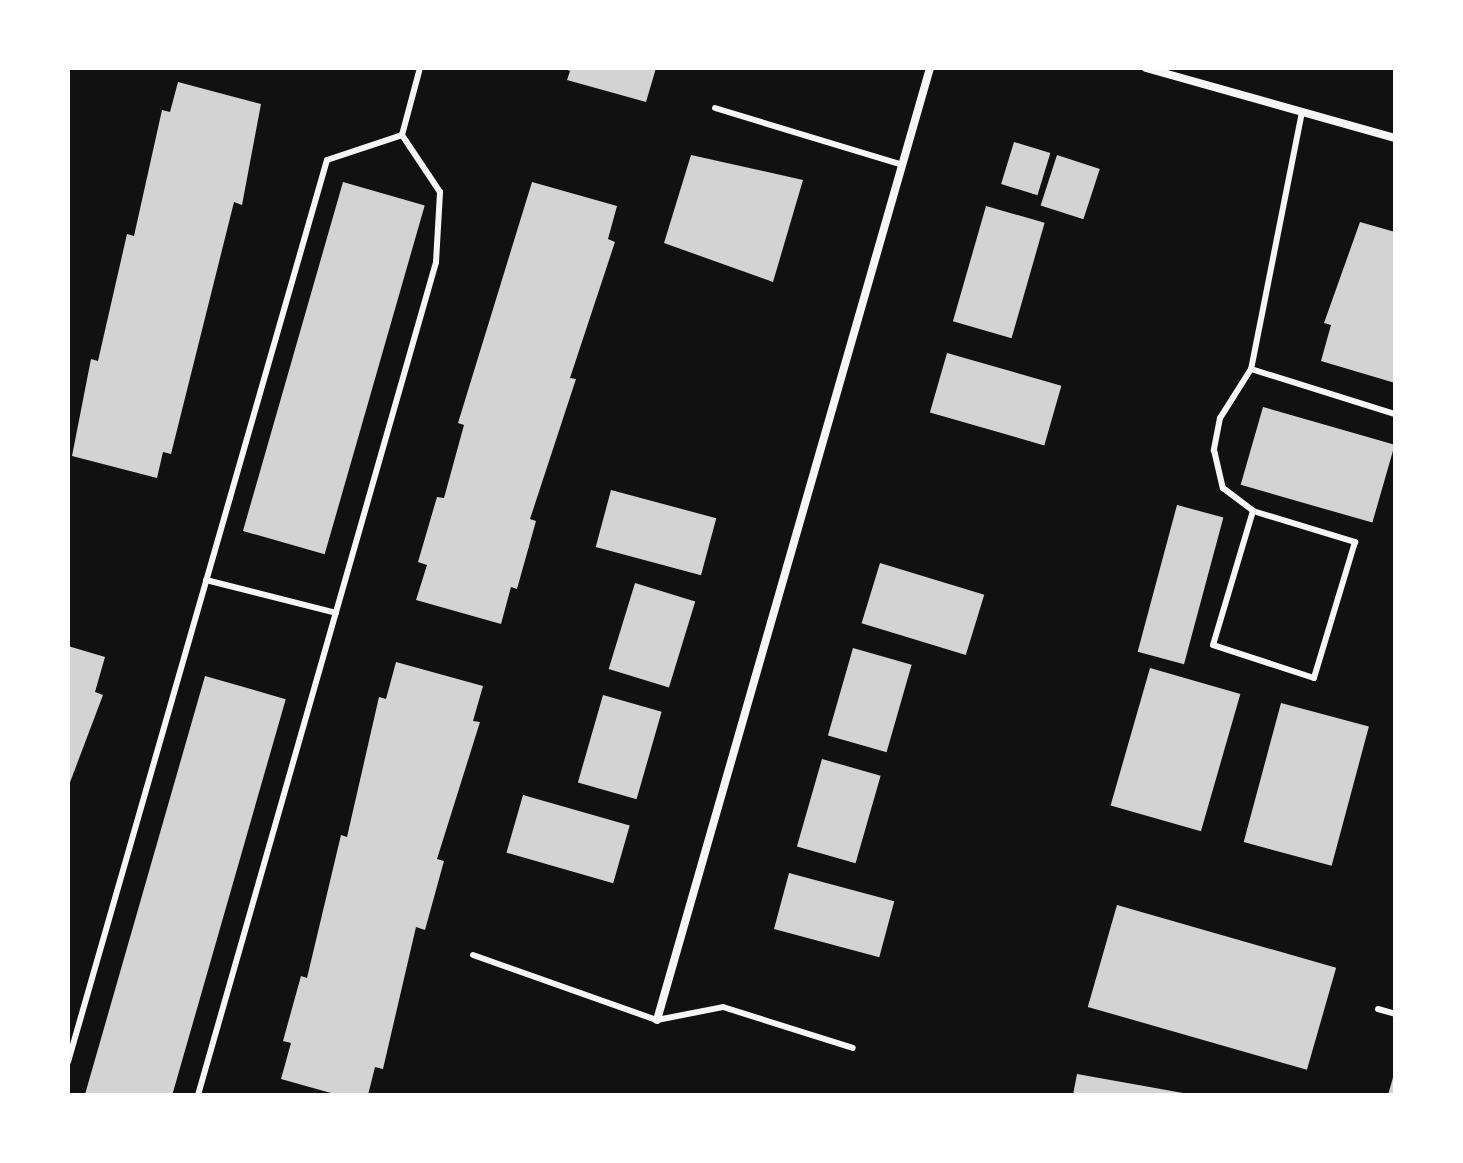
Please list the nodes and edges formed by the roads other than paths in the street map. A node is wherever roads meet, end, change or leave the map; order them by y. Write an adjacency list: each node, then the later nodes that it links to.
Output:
1 (420, 68): 6 (lane)
2 (930, 68): 8 (street)
3 (1146, 68): 5 (street)
4 (715, 108): 8 (lane)
5 (1302, 112): 7 (street); 9 (lane)
6 (402, 135): 12 (lane); 13 (lane)
7 (1395, 138)
8 (903, 165): 17 (street)
9 (1251, 369): 10 (lane); 11 (lane)
10 (1395, 414)
11 (1253, 511): 11 (lane)
12 (206, 580): 13 (lane); 19 (lane)
13 (336, 613): 20 (lane)
14 (473, 955): 17 (lane)
15 (1378, 1009): 16 (lane)
16 (1395, 1014)
17 (657, 1020): 18 (lane)
18 (853, 1048)
19 (68, 1062)
20 (198, 1095)

